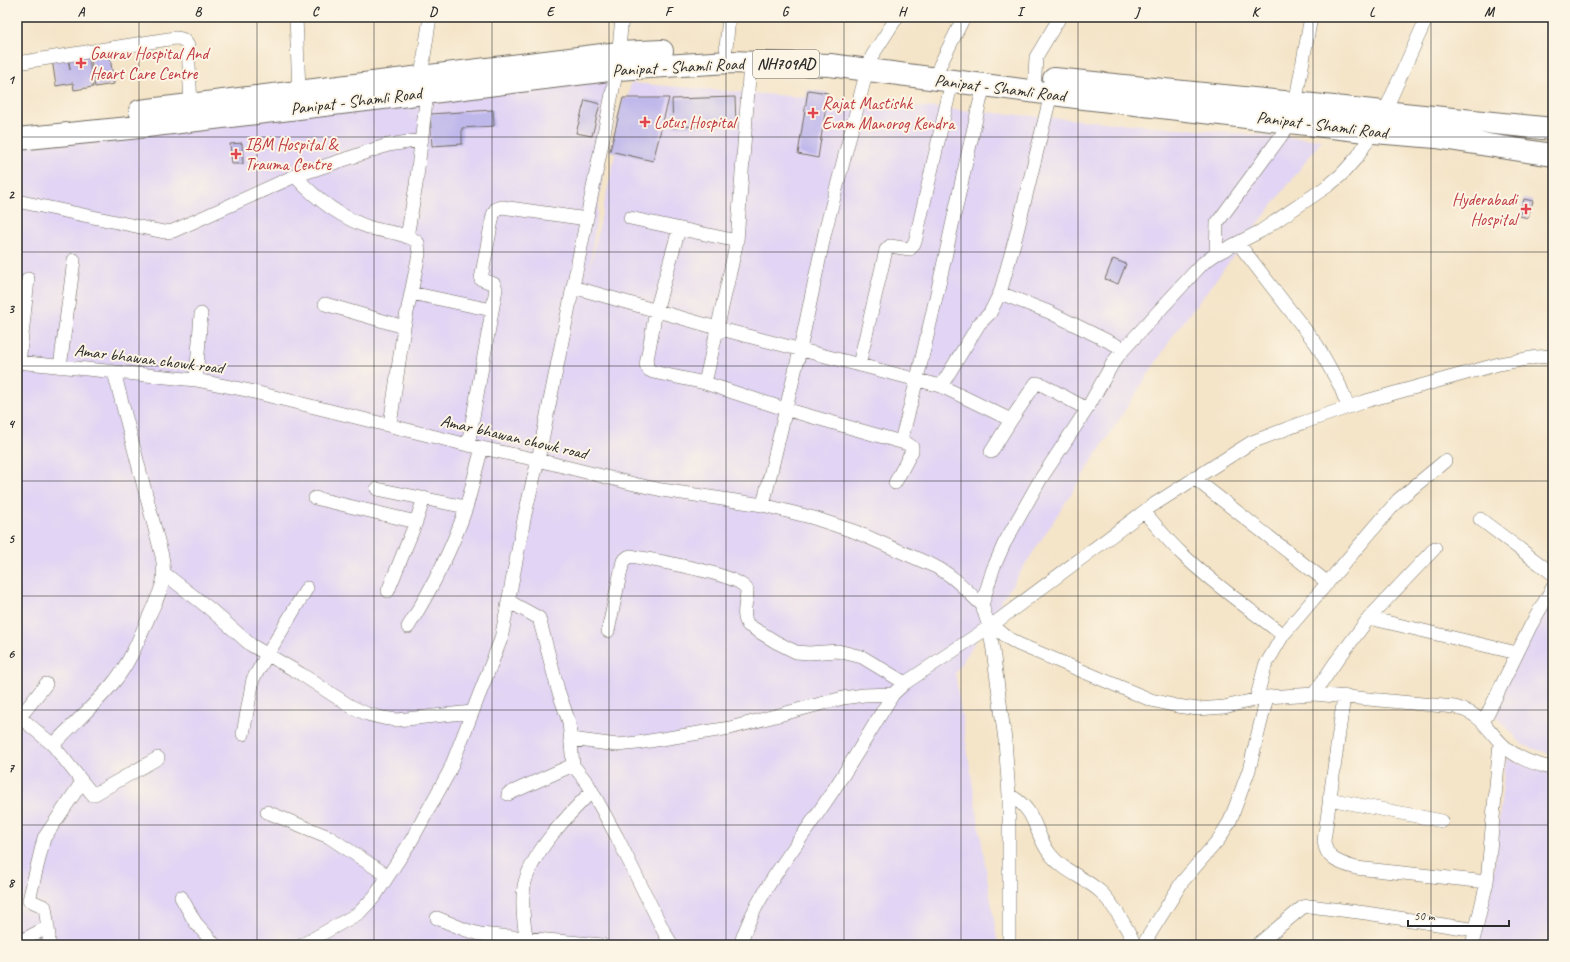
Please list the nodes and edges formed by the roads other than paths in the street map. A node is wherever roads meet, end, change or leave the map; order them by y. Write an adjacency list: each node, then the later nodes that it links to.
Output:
1 (296, 17): 19 (street)
2 (430, 17): 16 (street)
3 (622, 17): 11 (street)
4 (729, 17): 10 (street)
5 (897, 17): 14 (street)
6 (964, 17): 15 (street)
7 (1060, 17): 18 (street)
8 (1311, 17): 21 (street)
9 (1427, 17): 22 (street)
10 (726, 48): 11 (highway, Panipat - Shamli Road / NH709AD); 14 (highway, Panipat - Shamli Road / NH709AD)
11 (618, 61): 13 (highway, Panipat - Shamli Road / NH709AD); 16 (highway, Panipat - Shamli Road / NH709AD); 32 (street)
12 (17, 63): 20 (street)
13 (750, 63): 14 (highway, Panipat - Shamli Road / NH709AD); 35 (street)
14 (869, 63): 15 (highway, Panipat - Shamli Road / NH709AD); 50 (street)
15 (942, 75): 17 (highway, Panipat - Shamli Road / NH709AD); 18 (highway, Panipat - Shamli Road / NH709AD); 53 (street)
16 (424, 84): 19 (highway, Panipat - Shamli Road / NH709AD); 26 (highway, Panipat - Shamli Road / NH709AD); 27 (street)
17 (984, 85): 18 (highway, Panipat - Shamli Road / NH709AD); 57 (street)
18 (1040, 88): 21 (highway, Panipat - Shamli Road / NH709AD); 42 (street)
19 (299, 91): 20 (highway, Panipat - Shamli Road / NH709AD)
20 (191, 105): 23 (highway, Panipat - Shamli Road / NH709AD)
21 (1294, 113): 22 (highway, Panipat - Shamli Road / NH709AD); 25 (highway, Panipat - Shamli Road / NH709AD); 37 (street)
22 (1384, 113): 24 (highway, Panipat - Shamli Road / NH709AD); 25 (street)
23 (17, 123)
24 (1553, 129)
25 (1374, 132): 28 (highway, Panipat - Shamli Road / NH709AD); 36 (street)
26 (17, 139)
27 (422, 140): 29 (street); 34 (street)
28 (1553, 155)
29 (295, 176): 30 (street); 34 (street)
30 (17, 201)
31 (630, 218): 33 (street)
32 (587, 219): 40 (street); 44 (street)
33 (679, 229): 35 (street); 45 (street)
34 (407, 237): 41 (street)
35 (737, 241): 48 (street)
36 (1238, 243): 37 (street); 60 (street)
37 (1216, 254): 49 (street)
38 (74, 260): 54 (street)
39 (28, 278): 52 (street)
40 (573, 287): 45 (street); 69 (street)
41 (411, 293): 44 (street); 47 (street)
42 (1000, 293): 49 (street); 59 (street)
43 (325, 304): 47 (street)
44 (492, 310): 66 (street)
45 (656, 311): 48 (street); 58 (street)
46 (201, 314): 56 (street)
47 (404, 327): 64 (street)
48 (717, 328): 50 (street); 58 (street)
49 (1124, 349): 62 (street)
50 (800, 350): 53 (street); 61 (street)
51 (1553, 356): 60 (street)
52 (18, 362): 54 (street, Amar bhawan chowk road)
53 (859, 365): 57 (street)
54 (60, 367): 55 (street, Amar bhawan chowk road)
55 (114, 372): 56 (street, Amar bhawan chowk road); 82 (street)
56 (196, 380): 64 (street, Amar bhawan chowk road)
57 (918, 381): 59 (street); 65 (street)
58 (705, 383): 61 (street)
59 (941, 386): 63 (street)
60 (1348, 407): 71 (street)
61 (785, 409): 65 (street); 76 (street)
62 (1087, 409): 63 (street); 89 (street)
63 (1010, 420): 68 (street)
64 (390, 425): 66 (street, Amar bhawan chowk road)
65 (901, 441): 72 (street)
66 (468, 445): 67 (street, Amar bhawan chowk road)
67 (482, 448): 69 (street, Amar bhawan chowk road); 77 (street)
68 (991, 452)
69 (538, 460): 76 (street, Amar bhawan chowk road); 88 (street)
70 (1445, 461): 84 (street)
71 (1194, 478): 78 (street); 84 (street)
72 (895, 483)
73 (377, 489): 75 (street)
74 (315, 498): 80 (street)
75 (424, 498): 77 (street); 80 (street)
76 (763, 505): 89 (street, Amar bhawan chowk road)
77 (466, 507): 91 (street)
78 (1144, 512): 92 (street); 94 (street)
79 (1480, 519): 83 (street)
80 (416, 522): 87 (street)
81 (1435, 548): 90 (street)
82 (165, 574): 96 (street); 109 (street)
83 (1553, 574)
84 (1328, 583): 94 (street)
85 (307, 588): 96 (street)
86 (1553, 588): 95 (street)
87 (388, 591)
88 (508, 601): 103 (street); 107 (street)
89 (982, 605): 92 (street)
90 (1369, 618): 95 (street); 100 (street)
91 (408, 626)
92 (991, 626): 97 (street); 102 (street); 116 (street)
93 (608, 631): 97 (street)
94 (1283, 635): 102 (street)
95 (1517, 653): 105 (street)
96 (268, 656): 103 (street); 106 (street)
97 (906, 683): 99 (street)
98 (46, 684): 104 (street)
99 (893, 694): 107 (street); 133 (street)
100 (1314, 694): 101 (street); 102 (street)
101 (1344, 696): 105 (street); 117 (street)
102 (1261, 699): 136 (street)
103 (472, 712): 120 (street)
104 (18, 717): 109 (street)
105 (1484, 721): 108 (street)
106 (243, 734)
107 (571, 739): 111 (street)
108 (1500, 743): 112 (street); 121 (street)
109 (53, 746): 113 (street)
110 (158, 758): 113 (street)
111 (573, 765): 114 (street); 115 (street)
112 (1553, 769)
113 (82, 782): 124 (street)
114 (592, 791): 126 (street); 128 (street)
115 (508, 794)
116 (1009, 795): 134 (street); 135 (street)
117 (1329, 799): 119 (street); 121 (street)
118 (267, 812): 120 (street)
119 (1442, 821)
120 (388, 876): 131 (street)
121 (1487, 882): 125 (street)
122 (181, 897): 130 (street)
123 (437, 918): 126 (street)
124 (48, 927): 127 (street); 129 (street)
125 (1476, 930): 137 (street); 138 (street)
126 (528, 942): 132 (street)
127 (17, 943)
128 (668, 944)
129 (49, 945)
130 (215, 945)
131 (302, 945)
132 (602, 945)
133 (740, 945)
134 (1009, 945)
135 (1135, 945)
136 (1143, 945)
137 (1257, 945)
138 (1472, 945)

